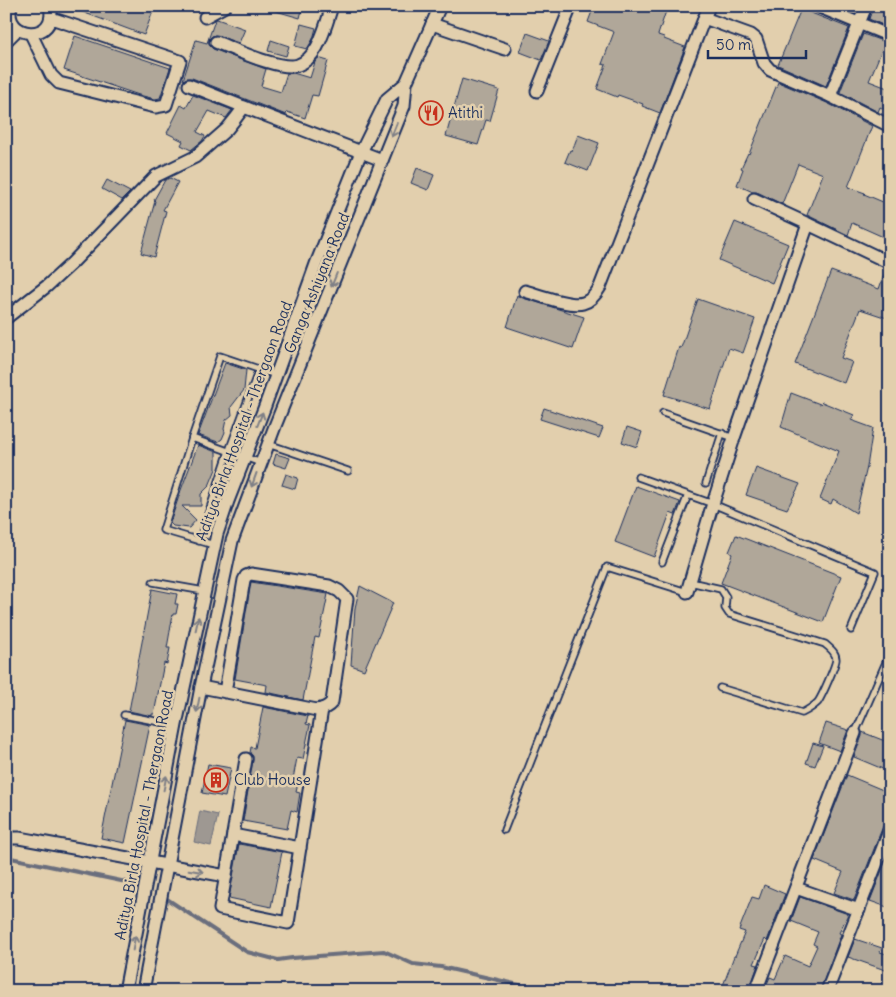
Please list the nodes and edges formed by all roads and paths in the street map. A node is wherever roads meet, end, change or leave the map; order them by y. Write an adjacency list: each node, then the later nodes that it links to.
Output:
1 (11, 6): 14 (street)
2 (225, 6): 10 (street)
3 (332, 6): 18 (street)
4 (440, 6): 13 (street, Aditya Birla Hospital - Thergaon Road)
5 (571, 6): 22 (street)
6 (709, 6): 11 (street)
7 (817, 6): 12 (street)
8 (866, 6): 12 (street)
9 (51, 12): 15 (street); 15 (street)
10 (205, 17)
11 (704, 18): 23 (street); 31 (street)
12 (859, 23): 16 (street); 23 (street)
13 (432, 24): 19 (street); 20 (street, Aditya Birla Hospital - Thergaon Road)
14 (18, 29): 15 (street); 17 (street)
15 (31, 34)
16 (890, 36)
17 (6, 41)
18 (216, 42)
19 (506, 49)
20 (406, 83): 26 (street, Aditya Birla Hospital - Thergaon Road); 27 (street, Ganga Ashiyana Road, one-way to 27)
21 (189, 85): 24 (street)
22 (537, 91)
23 (830, 96): 25 (street)
24 (244, 107): 26 (street); 32 (street)
25 (890, 126)
26 (361, 152): 27 (street); 34 (street, Aditya Birla Hospital - Thergaon Road)
27 (382, 160): 39 (street, Ganga Ashiyana Road, one-way to 39)
28 (754, 199): 29 (street)
29 (808, 224): 30 (street); 38 (street)
30 (890, 263)
31 (526, 291)
32 (6, 318)
33 (259, 369): 34 (lane); 37 (lane); 40 (lane)
34 (276, 375): 41 (street, Aditya Birla Hospital - Thergaon Road, one-way to 34)
35 (663, 413): 36 (lane)
36 (722, 433): 38 (lane); 45 (lane)
37 (192, 438): 40 (lane); 48 (lane)
38 (734, 438): 47 (street)
39 (268, 444): 42 (street, Ganga Ashiyana Road); 43 (lane)
40 (229, 451): 41 (lane); 48 (lane)
41 (245, 457): 42 (lane); 49 (street, Aditya Birla Hospital - Thergaon Road)
42 (261, 463): 57 (street, Ganga Ashiyana Road, one-way to 57)
43 (348, 471)
44 (638, 478): 46 (lane)
45 (706, 483)
46 (688, 495): 47 (lane); 50 (lane)
47 (713, 504): 52 (street); 54 (lane)
48 (199, 540): 49 (lane)
49 (214, 545): 53 (street, Aditya Birla Hospital - Thergaon Road)
50 (662, 562)
51 (153, 582): 53 (lane)
52 (689, 587): 58 (lane); 65 (lane)
53 (204, 591): 56 (street, Aditya Birla Hospital - Thergaon Road, one-way to 53)
54 (851, 630)
55 (890, 653): 63 (lane)
56 (185, 684): 57 (lane); 62 (street, Aditya Birla Hospital - Thergaon Road)
57 (201, 687): 59 (street); 71 (street, Ganga Ashiyana Road, one-way to 71)
58 (720, 688)
59 (225, 692): 60 (street); 60 (street)
60 (322, 709): 69 (street)
61 (124, 715): 62 (lane)
62 (176, 725): 70 (street, Aditya Birla Hospital - Thergaon Road, one-way to 62)
63 (855, 733): 73 (street)
64 (246, 759): 67 (street)
65 (504, 830)
66 (890, 830): 74 (street)
67 (233, 835): 69 (street); 72 (street)
68 (6, 838): 70 (street)
69 (300, 848): 72 (street)
70 (149, 862): 71 (street); 75 (street, Aditya Birla Hospital - Thergaon Road, one-way to 70)
71 (166, 866): 72 (street, one-way to 72); 76 (street, Ganga Ashiyana Road)
72 (226, 876)
73 (796, 888): 74 (street); 77 (street)
74 (859, 910): 78 (street)
75 (125, 991)
76 (143, 991)
77 (756, 991)
78 (827, 991)

